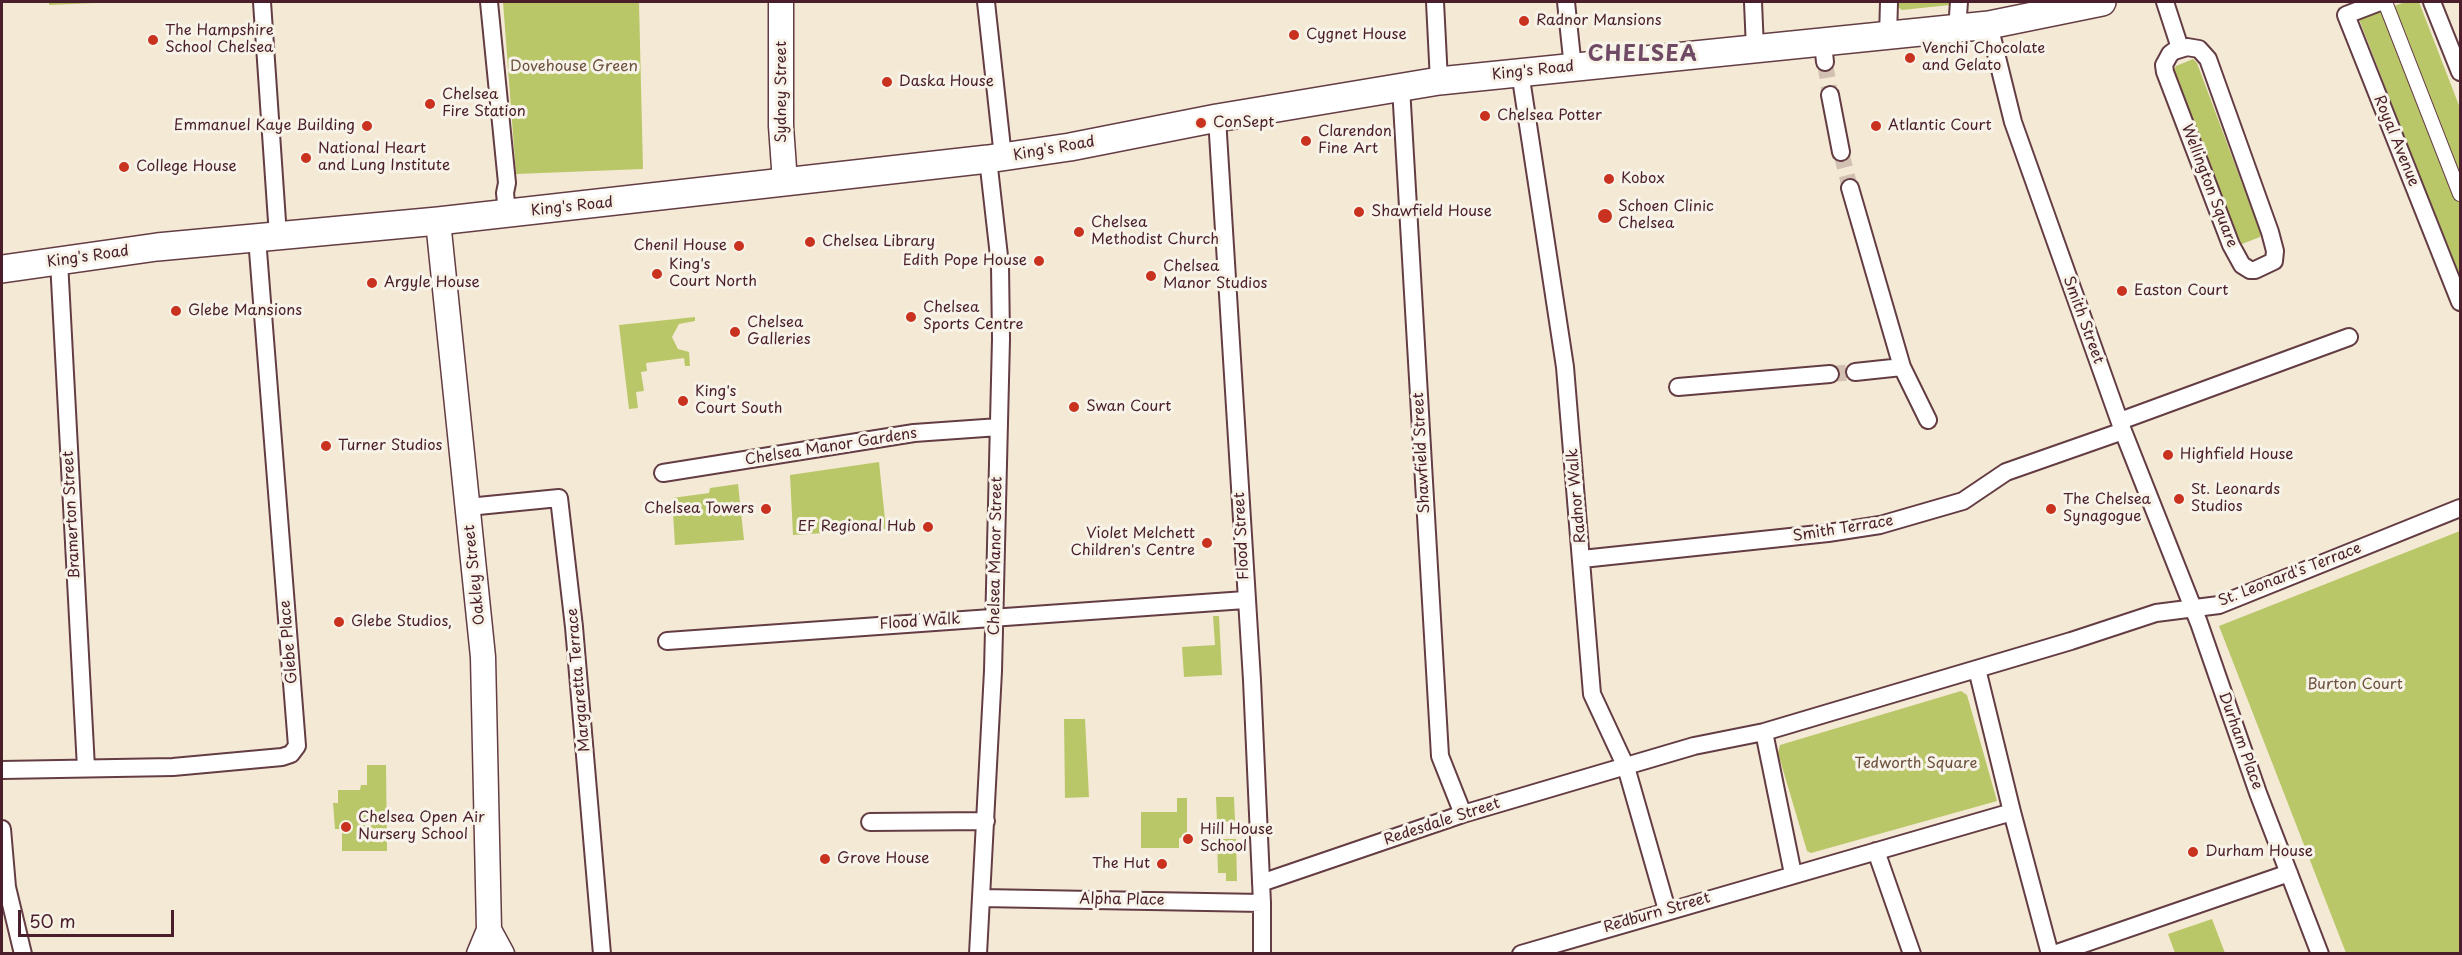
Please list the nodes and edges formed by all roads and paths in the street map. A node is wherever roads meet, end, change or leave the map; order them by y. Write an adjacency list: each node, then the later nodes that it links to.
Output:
1 (262, 2): 34 (street)
2 (489, 2): 32 (street)
3 (782, 2): 29 (main road, Sydney Street)
4 (986, 2): 28 (street, Chelsea Manor Street)
5 (1435, 2): 23 (street)
6 (1566, 2): 20 (street)
7 (1753, 2): 19 (street)
8 (1889, 2): 17 (street)
9 (1959, 2): 16 (street)
10 (2102, 2): 15 (main road, King's Road)
11 (2164, 2): 18 (street)
12 (2380, 2): 37 (street, Royal Avenue)
13 (2385, 2): 31 (street)
14 (2432, 2): 22 (street)
15 (1989, 25): 16 (main road, King's Road); 44 (street, Smith Street)
16 (1957, 29): 17 (main road, King's Road)
17 (1888, 37): 19 (main road, King's Road)
18 (2180, 48): 18 (street, Wellington Square)
19 (1755, 49): 20 (main road, King's Road)
20 (1572, 68): 21 (main road, King's Road)
21 (1520, 72): 23 (main road, King's Road); 49 (street, Radnor Walk)
22 (2460, 72)
23 (1439, 81): 24 (main road, King's Road)
24 (1401, 87): 26 (main road, King's Road); 60 (street, Shawfield Street)
25 (1830, 95): 27 (street)
26 (1217, 118): 28 (main road, King's Road); 50 (street, Flood Street)
27 (1841, 152)
28 (996, 158): 29 (main road, King's Road); 45 (street, Chelsea Manor Street)
29 (785, 182): 32 (main road, King's Road)
30 (1850, 188): 39 (street)
31 (2460, 194)
32 (507, 213): 33 (main road, King's Road)
33 (438, 221): 34 (main road, King's Road); 47 (main road, Oakley Street)
34 (267, 236): 35 (main road, King's Road); 57 (street, Glebe Place)
35 (59, 261): 36 (main road, King's Road); 57 (street, Bramerton Street)
36 (2, 269)
37 (2460, 302)
38 (2349, 337): 44 (street, Smith Terrace)
39 (1902, 368): 40 (street); 43 (street)
40 (1855, 372)
41 (1830, 374): 42 (street)
42 (1678, 387)
43 (1928, 420)
44 (2121, 426): 49 (street, Smith Terrace); 51 (street, Smith Street)
45 (999, 427): 46 (street, Chelsea Manor Gardens); 52 (street, Chelsea Manor Street)
46 (663, 473)
47 (468, 507): 71 (main road, Oakley Street); 76 (street, Margaretta Terrace)
48 (2460, 508): 51 (street, St. Leonard's Terrace)
49 (1582, 559): 56 (street, Radnor Walk)
50 (1245, 600): 52 (street, Flood Walk); 67 (street, Flood Street)
51 (2194, 609): 54 (street, St. Leonard's Terrace); 65 (street, Durham Place)
52 (995, 616): 53 (street, Flood Walk); 61 (street, Chelsea Manor Street)
53 (667, 641)
54 (1977, 669): 55 (street); 59 (street)
55 (1764, 732): 56 (street, Redesdale Street); 66 (street)
56 (1626, 767): 60 (street, Redesdale Street); 70 (street, Radnor Walk)
57 (86, 768): 58 (street, Glebe Place)
58 (2, 770)
59 (2012, 812): 64 (street); 81 (street)
60 (1463, 814): 67 (street, Redesdale Street)
61 (986, 821): 62 (street); 68 (street, Chelsea Manor Street)
62 (870, 822)
63 (2, 829): 73 (street)
64 (1876, 851): 66 (street); 80 (street)
65 (2289, 873): 72 (street); 82 (street, Durham Place)
66 (1793, 874): 70 (street, Redburn Street)
67 (1261, 883): 69 (street, Flood Street)
68 (981, 898): 69 (street, Alpha Place); 77 (street, Chelsea Manor Street)
69 (1262, 903): 78 (street, Flood Street)
70 (1667, 910): 79 (street, Redburn Street)
71 (489, 930): 74 (main road, Oakley Street); 75 (main road, Oakley Street)
72 (2086, 948): 81 (street)
73 (23, 954)
74 (479, 954)
75 (502, 954)
76 (602, 954)
77 (978, 954)
78 (1262, 954)
79 (1521, 954)
80 (1912, 954)
81 (2052, 954)
82 (2320, 954)

